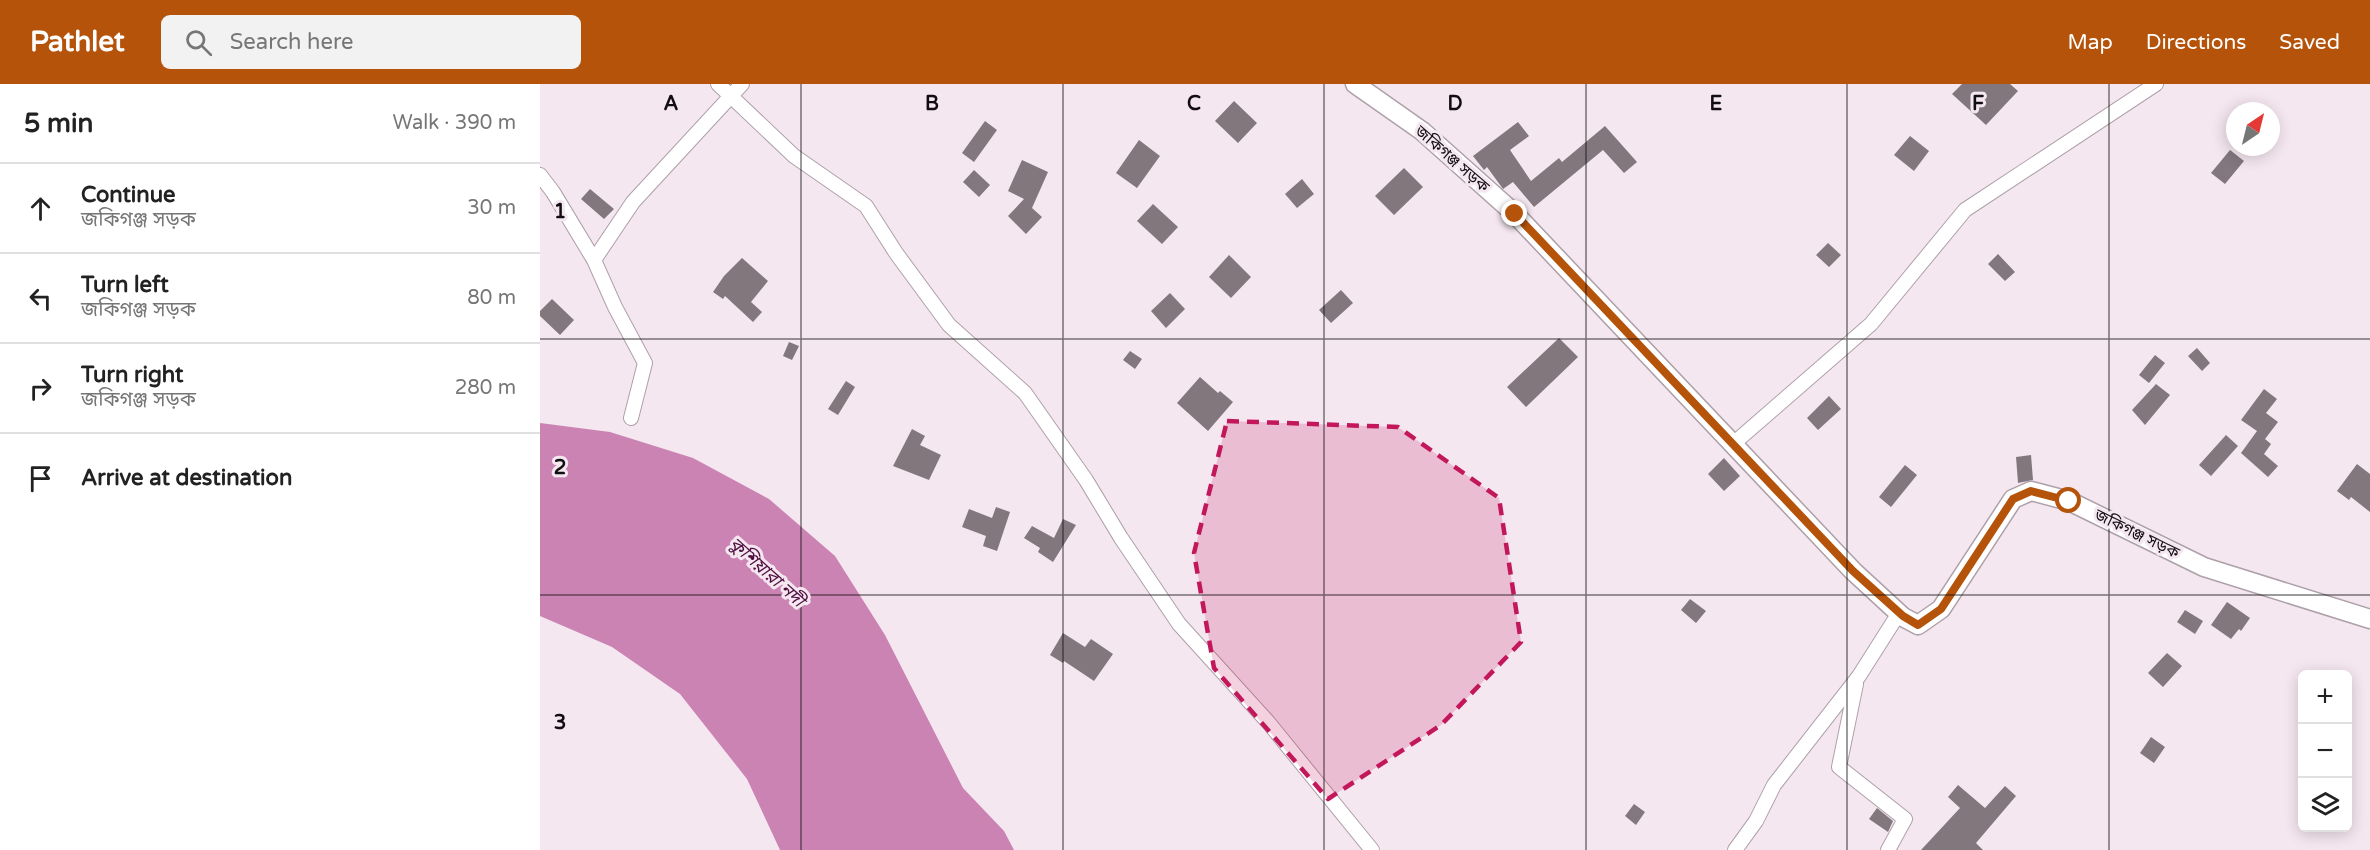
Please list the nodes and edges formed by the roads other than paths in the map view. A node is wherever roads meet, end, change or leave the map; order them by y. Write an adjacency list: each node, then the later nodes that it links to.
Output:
1 (718, 84): 5 (street)
2 (742, 84): 5 (street)
3 (1355, 84): 9 (main road, জকিগঞ্জ সড়ক)
4 (2156, 84): 9 (street)
5 (730, 97): 7 (street); 12 (street)
6 (540, 175): 7 (street)
7 (594, 260): 8 (street)
8 (631, 418)
9 (1732, 444): 10 (main road, জকিগঞ্জ সড়ক)
10 (1901, 615): 11 (main road, জকিগঞ্জ সড়ক); 13 (street); 14 (street)
11 (2370, 619)
12 (1372, 850)
13 (1735, 850)
14 (1888, 850)

